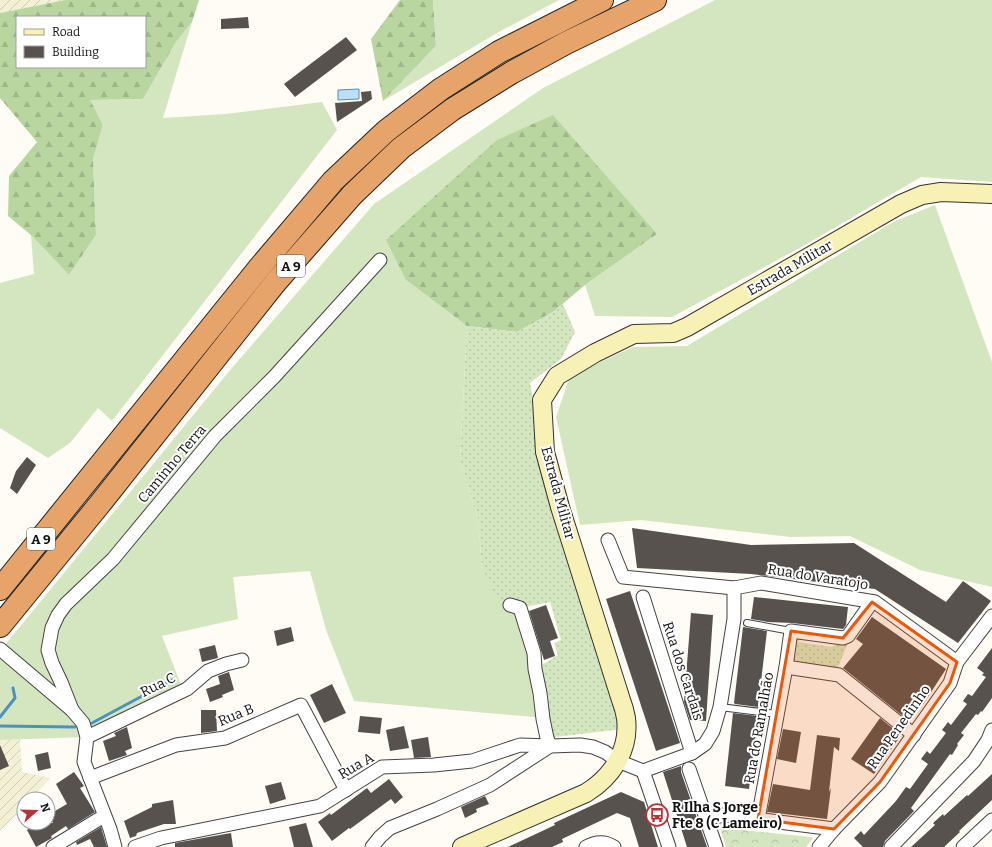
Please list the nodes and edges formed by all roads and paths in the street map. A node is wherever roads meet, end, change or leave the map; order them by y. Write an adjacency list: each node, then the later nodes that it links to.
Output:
1 (602, 0): 7 (highway, A 9)
2 (655, 0): 13 (highway, A 9)
3 (992, 194): 27 (street, Estrada Militar)
4 (380, 260): 20 (street, Caminho Terra)
5 (608, 540): 6 (street, Rua do Varatojo)
6 (734, 588): 9 (street, Rua do Varatojo); 19 (street)
7 (0, 589)
8 (643, 597): 26 (street, Rua dos Cardais)
9 (872, 602): 14 (street); 17 (street, Rua do Varatojo)
10 (510, 605): 25 (street)
11 (992, 616): 17 (street, Rua Penedinho)
12 (747, 623): 14 (lane)
13 (2, 624)
14 (791, 631): 18 (street, Rua do Ramalhão)
15 (0, 649): 20 (street)
16 (242, 660): 24 (street, Rua C)
17 (957, 662): 23 (street, Rua Penedinho)
18 (786, 667): 21 (street, Rua do Ramalhão); 23 (street)
19 (720, 707): 21 (lane); 26 (street)
20 (72, 710): 24 (street)
21 (777, 714): 34 (street, Rua do Ramalhão)
22 (992, 730): 47 (street)
23 (914, 735): 36 (street, Rua Penedinho)
24 (87, 737): 30 (street)
25 (550, 746): 27 (street, Rua A); 31 (street, Rua A); 40 (street)
26 (692, 753): 29 (street)
27 (618, 761): 29 (street, Rua A); 41 (street, Estrada Militar)
28 (689, 769): 33 (street)
29 (644, 771): 44 (street)
30 (90, 778): 31 (street, Rua B); 32 (street)
31 (346, 790): 39 (street, Rua A)
32 (104, 816): 37 (street); 38 (street)
33 (706, 818): 34 (street); 45 (street)
34 (758, 819): 36 (street)
35 (992, 820): 48 (street)
36 (834, 829): 46 (street, Rua Penedinho)
37 (53, 847)
38 (115, 847)
39 (135, 847)
40 (372, 847)
41 (462, 847)
42 (586, 847): 43 (street)
43 (614, 847)
44 (669, 847)
45 (716, 847)
46 (818, 847)
47 (891, 847)
48 (963, 847)

